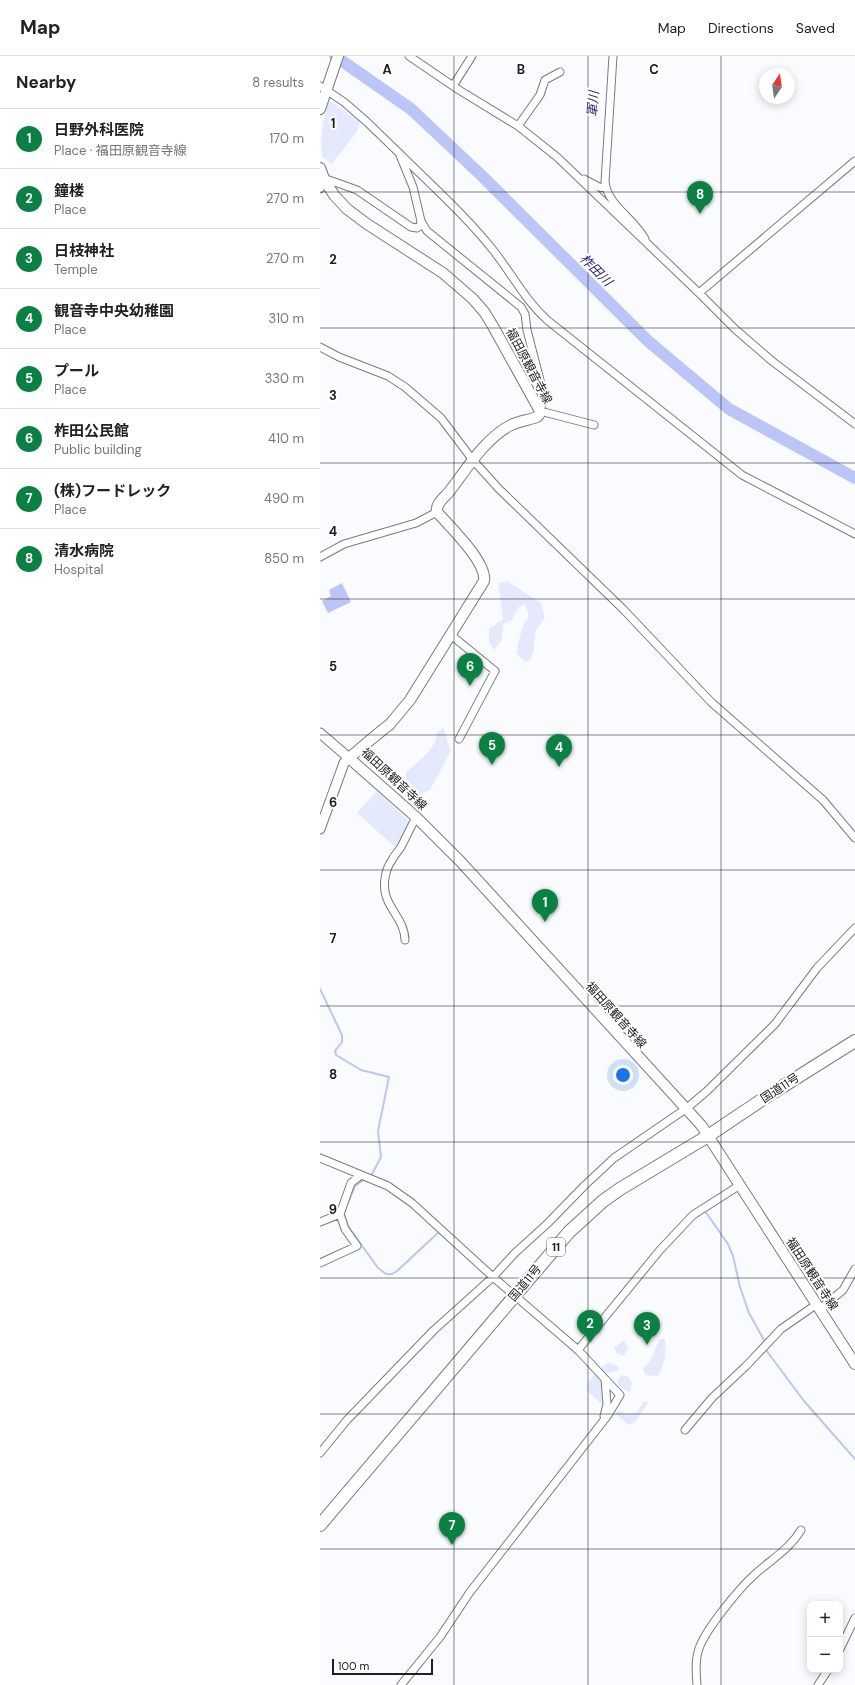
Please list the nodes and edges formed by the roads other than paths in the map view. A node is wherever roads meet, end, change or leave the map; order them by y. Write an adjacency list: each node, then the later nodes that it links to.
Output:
1 (338, 56): 7 (main road)
2 (409, 56): 6 (street)
3 (472, 56): 6 (street)
4 (613, 56): 15 (street)
5 (560, 72): 9 (street)
6 (453, 86): 9 (street)
7 (323, 88): 8 (main road); 10 (street)
8 (320, 109)
9 (518, 126): 13 (street)
10 (399, 153): 16 (street); 19 (street)
11 (855, 161): 18 (street)
12 (320, 168): 14 (main road, 福田原観音寺線)
13 (578, 176): 15 (street); 17 (street)
14 (323, 185): 16 (street); 22 (main road, 福田原観音寺線)
15 (606, 188): 17 (street)
16 (421, 221): 20 (street)
17 (649, 246): 18 (street)
18 (699, 293): 23 (street)
19 (533, 308): 20 (street); 27 (street)
20 (525, 314): 22 (street)
21 (320, 348): 25 (street)
22 (540, 411): 24 (street); 25 (main road, 福田原観音寺線)
23 (855, 424)
24 (594, 425)
25 (472, 460): 26 (main road, 福田原観音寺線); 35 (street)
26 (437, 512): 28 (street); 29 (main road, 福田原観音寺線)
27 (855, 534)
28 (320, 557)
29 (451, 635): 31 (street); 32 (main road, 福田原観音寺線)
30 (320, 733): 32 (street)
31 (459, 739)
32 (349, 758): 33 (main road, 福田原観音寺線); 34 (street)
33 (416, 817): 37 (street); 39 (main road, 福田原観音寺線)
34 (320, 828)
35 (855, 838)
36 (855, 928): 39 (street)
37 (405, 940)
38 (855, 1041): 40 (highway, 国道11号 / 11)
39 (687, 1108): 40 (main road, 福田原観音寺線); 48 (street)
40 (708, 1136): 43 (main road, 福田原観音寺線); 49 (highway, 国道11号 / 11)
41 (320, 1158): 42 (street)
42 (361, 1175): 44 (street); 48 (street)
43 (740, 1185): 50 (main road, 福田原観音寺線); 51 (street)
44 (340, 1214): 45 (street); 46 (street)
45 (320, 1222)
46 (320, 1263)
47 (855, 1269): 50 (street)
48 (492, 1277): 49 (street); 56 (street)
49 (514, 1296): 51 (street); 57 (highway, 国道11号 / 11)
50 (818, 1306): 52 (main road, 福田原観音寺線); 55 (street)
51 (578, 1350): 53 (street)
52 (855, 1364)
53 (604, 1379): 54 (street); 54 (street)
54 (603, 1421): 62 (street)
55 (685, 1430)
56 (320, 1453)
57 (320, 1525)
58 (802, 1530): 63 (street)
59 (855, 1618): 60 (street)
60 (843, 1643)
61 (826, 1673): 64 (street)
62 (401, 1685)
63 (697, 1685)
64 (818, 1685)

